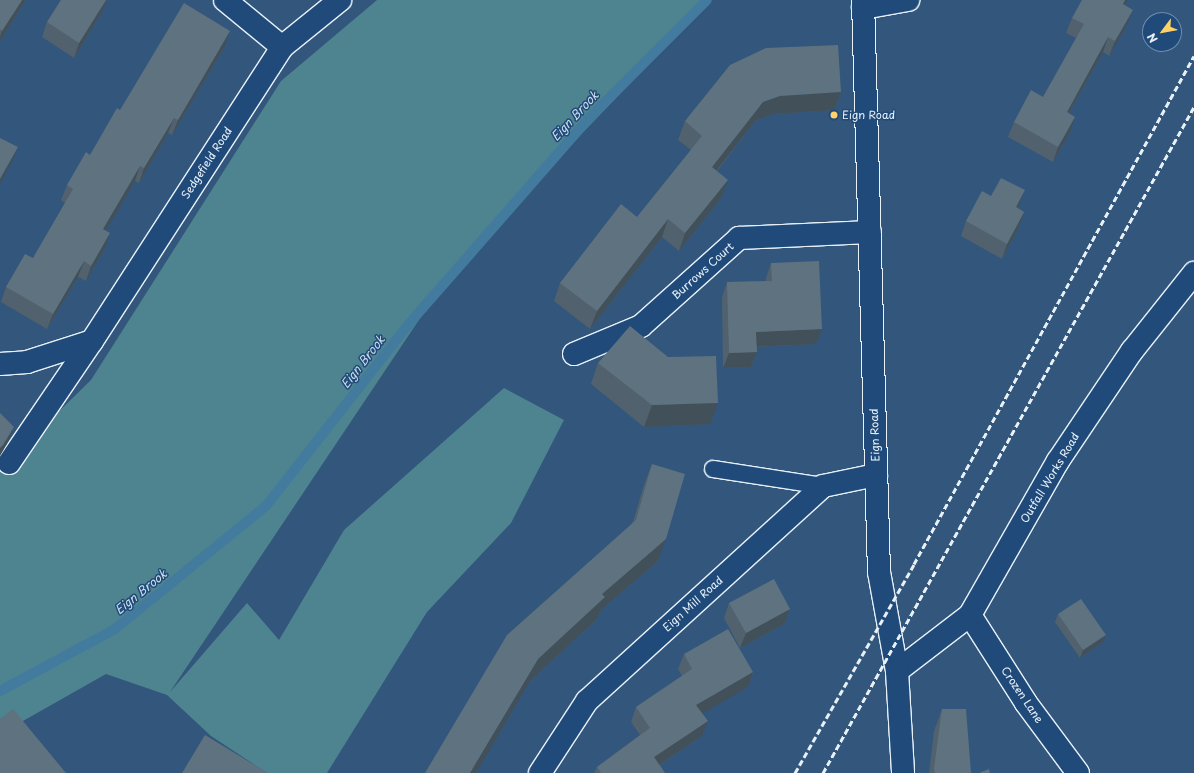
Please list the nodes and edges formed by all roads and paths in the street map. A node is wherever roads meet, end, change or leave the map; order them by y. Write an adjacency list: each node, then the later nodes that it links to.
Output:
1 (225, 0): 5 (street)
2 (340, 0): 5 (street, Sedgefield Road)
3 (908, 0): 4 (street)
4 (863, 4): 6 (street, Eign Road)
5 (282, 47): 8 (street, Sedgefield Road)
6 (870, 232): 9 (street, Burrows Court); 13 (street, Eign Road)
7 (1194, 273): 15 (street, Outfall Works Road)
8 (92, 341): 10 (street); 11 (street, Sedgefield Road)
9 (574, 354)
10 (0, 364)
11 (9, 463)
12 (714, 469): 14 (lane)
13 (876, 475): 14 (street); 16 (street, Eign Road)
14 (823, 486): 17 (street, Eign Mill Road)
15 (970, 615): 16 (street, Outfall Works Road); 19 (street, Crozen Lane)
16 (897, 671): 18 (street, Eign Road)
17 (540, 773)
18 (903, 773)
19 (1078, 773)

